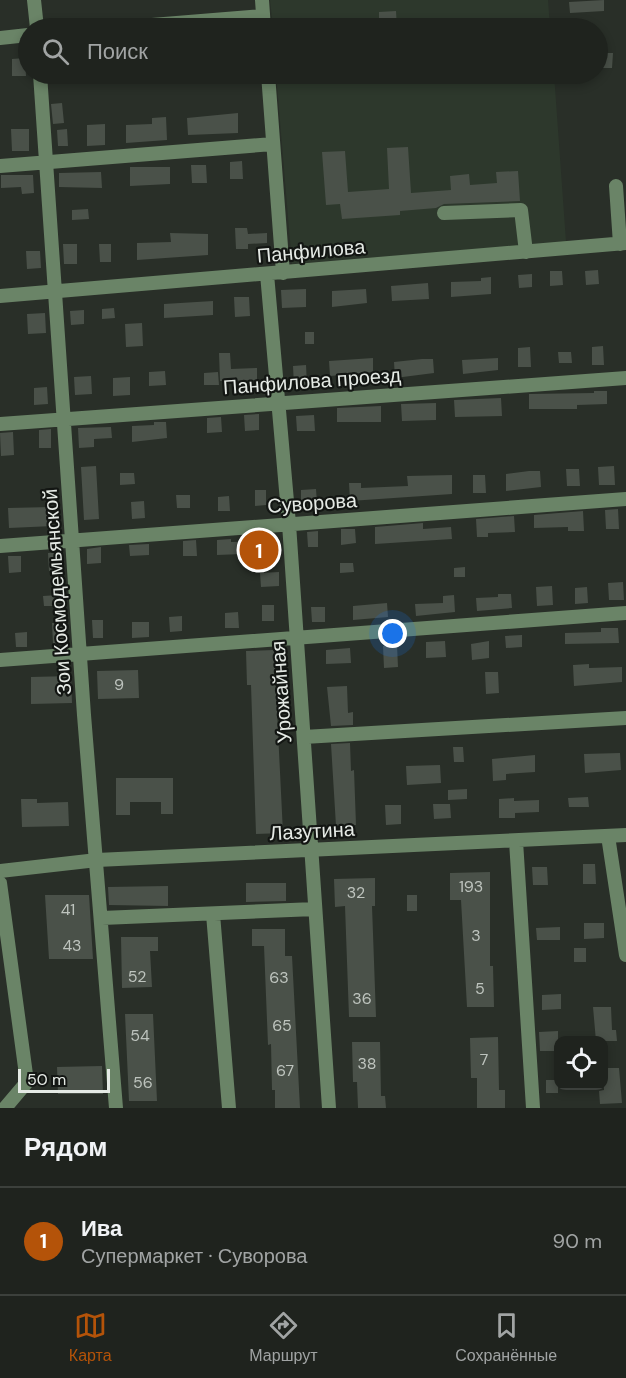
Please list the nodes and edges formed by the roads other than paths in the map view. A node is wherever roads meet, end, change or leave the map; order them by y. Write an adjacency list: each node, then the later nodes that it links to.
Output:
1 (34, 0): 3 (street)
2 (262, 0): 4 (street)
3 (36, 18)
4 (264, 18)
5 (18, 37): 6 (street)
6 (0, 38)
7 (41, 84): 10 (street, Зои Космодемьянской)
8 (269, 84): 9 (street)
9 (273, 144): 10 (street); 16 (street)
10 (47, 162): 11 (street); 18 (street, Зои Космодемьянской)
11 (0, 166)
12 (616, 186): 14 (street)
13 (444, 213): 15 (street)
14 (623, 244): 15 (street, Панфилова)
15 (526, 252): 16 (street, Панфилова)
16 (283, 273): 17 (street, Панфилова)
17 (267, 274): 18 (street, Панфилова); 21 (street, Урожайная)
18 (57, 291): 19 (street, Панфилова); 22 (street, Зои Космодемьянской)
19 (0, 296)
20 (626, 378): 21 (street, Панфилова проезд)
21 (278, 403): 22 (street, Панфилова проезд); 25 (street, Урожайная)
22 (65, 419): 23 (street, Панфилова проезд); 26 (street, Зои Космодемьянской)
23 (0, 424)
24 (626, 499): 25 (street, Суворова)
25 (289, 524): 26 (street, Суворова); 29 (street, Урожайная)
26 (73, 541): 27 (street, Суворова); 30 (street, Зои Космодемьянской)
27 (0, 546)
28 (626, 613): 29 (street)
29 (298, 638): 30 (street); 33 (street, Урожайная)
30 (80, 654): 31 (street); 38 (street, Зои Космодемьянской)
31 (0, 660)
32 (626, 718): 33 (street)
33 (304, 737): 37 (street, Урожайная)
34 (626, 835): 35 (street, Лазутина)
35 (608, 836): 36 (street, Лазутина); 44 (street)
36 (516, 841): 37 (street, Лазутина); 49 (street)
37 (311, 851): 38 (street, Лазутина); 41 (street, Урожайная)
38 (97, 860): 39 (street, Лазутина); 43 (street, Зои Космодемьянской)
39 (0, 871)
40 (0, 884): 45 (street)
41 (315, 909): 42 (street); 48 (street, Урожайная)
42 (213, 914): 43 (street); 47 (street)
43 (102, 918): 46 (street, Зои Космодемьянской)
44 (626, 955)
45 (5, 1108)
46 (116, 1108)
47 (229, 1108)
48 (328, 1108)
49 (532, 1108)

